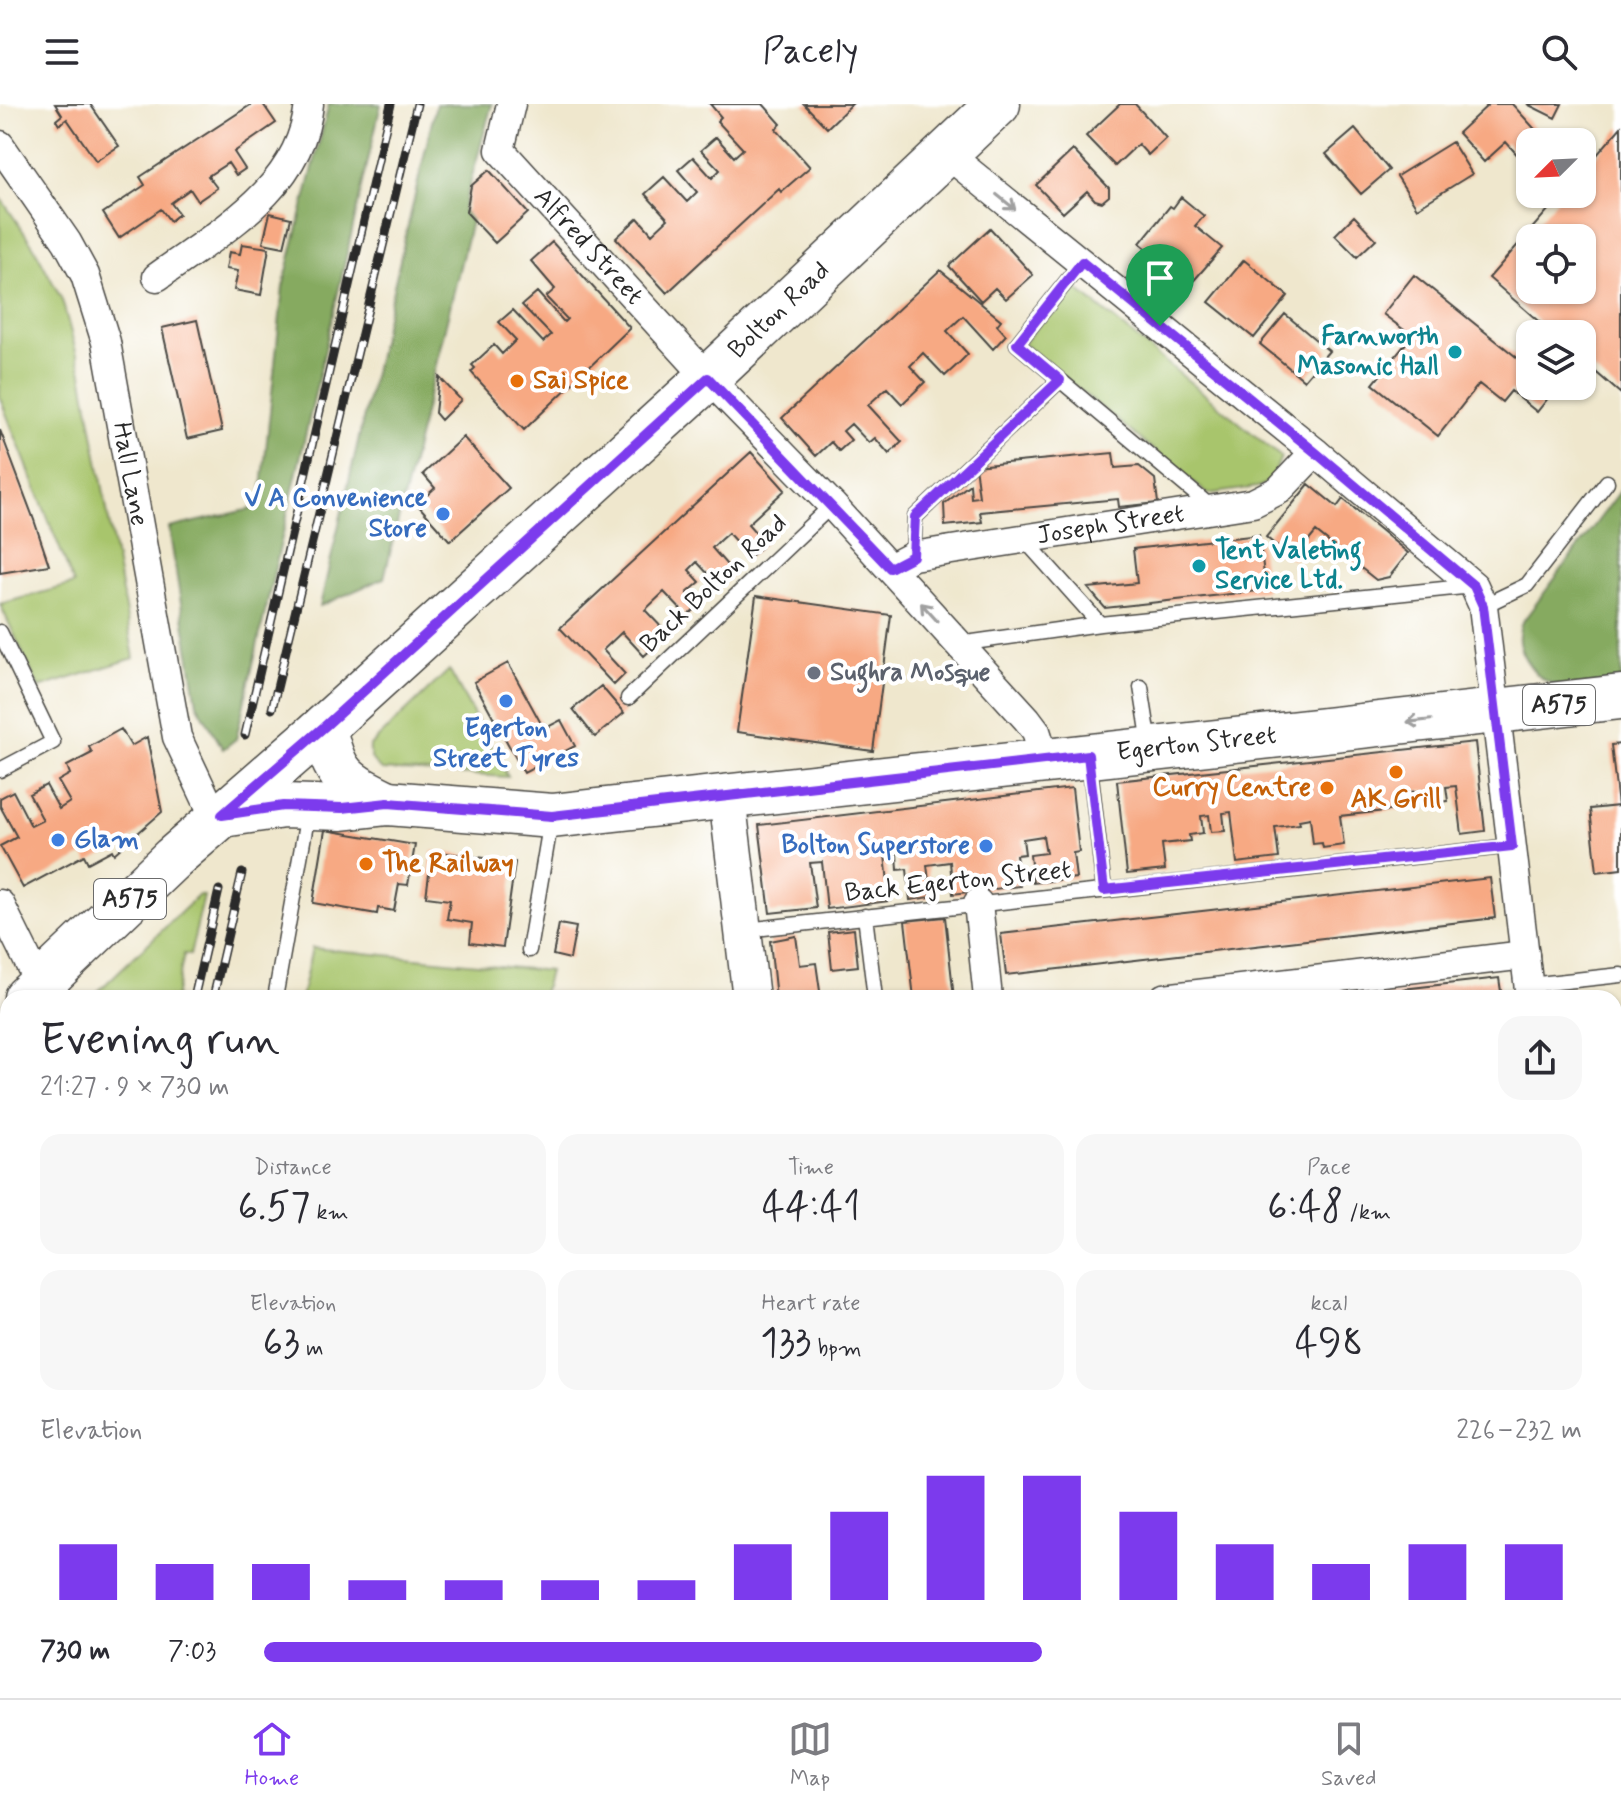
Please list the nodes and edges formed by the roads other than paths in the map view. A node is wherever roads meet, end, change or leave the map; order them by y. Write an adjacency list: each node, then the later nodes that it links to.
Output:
1 (309, 104): 7 (street)
2 (511, 104): 8 (street, Alfred Street)
3 (998, 104): 5 (main road, Bolton Road)
4 (0, 145): 33 (street, Hall Lane)
5 (946, 153): 6 (street, one-way to 6); 8 (main road, Bolton Road)
6 (1082, 262): 9 (lane); 10 (street)
7 (157, 277)
8 (708, 378): 12 (street); 24 (main road, Bolton Road)
9 (1060, 380): 13 (lane); 15 (lane)
10 (1315, 452): 13 (street, Joseph Street); 16 (street)
11 (1607, 482): 16 (lane)
12 (832, 505): 15 (street); 22 (lane, Back Bolton Road)
13 (1214, 510): 14 (street, Joseph Street)
14 (1024, 539): 15 (street, Joseph Street); 17 (lane)
15 (902, 562): 19 (street, one-way to 15)
16 (1478, 596): 17 (lane); 23 (street)
17 (1100, 624): 19 (lane)
18 (0, 632): 28 (lane)
19 (959, 644): 27 (street)
20 (1141, 687): 25 (lane)
21 (1621, 697): 23 (main road, Egerton Street / A575)
22 (628, 698)
23 (1497, 713): 25 (main road, Egerton Street / A575, one-way to 25); 34 (street)
24 (324, 727): 30 (main road, Egerton Street); 33 (main road, Bolton Road)
25 (1150, 748): 26 (main road, Egerton Street / A575)
26 (1088, 755): 27 (main road, Egerton Street / A575); 35 (lane)
27 (1045, 759): 29 (main road, Egerton Street / A575)
28 (0, 770)
29 (727, 797): 32 (main road, Egerton Street / A575); 39 (street)
30 (388, 803): 31 (main road, Egerton Street / A575); 32 (main road, Egerton Street / A575)
31 (309, 807): 33 (main road, Egerton Street / A575); 45 (lane)
32 (552, 816): 40 (lane)
33 (219, 817): 44 (main road, Bolton Road / A575)
34 (1512, 846): 35 (lane, Back Egerton Street); 41 (street)
35 (1104, 890): 36 (lane, Back Egerton Street)
36 (978, 903): 38 (lane, Back Egerton Street); 48 (street)
37 (0, 904): 43 (street)
38 (865, 916): 39 (lane, Back Egerton Street); 47 (lane)
39 (743, 930): 46 (street)
40 (529, 950)
41 (1525, 955): 49 (street); 50 (street)
42 (1621, 975): 51 (lane)
43 (33, 990)
44 (34, 990)
45 (276, 990)
46 (750, 990)
47 (874, 990)
48 (987, 990)
49 (1231, 990)
50 (1529, 990)
51 (1540, 990)

